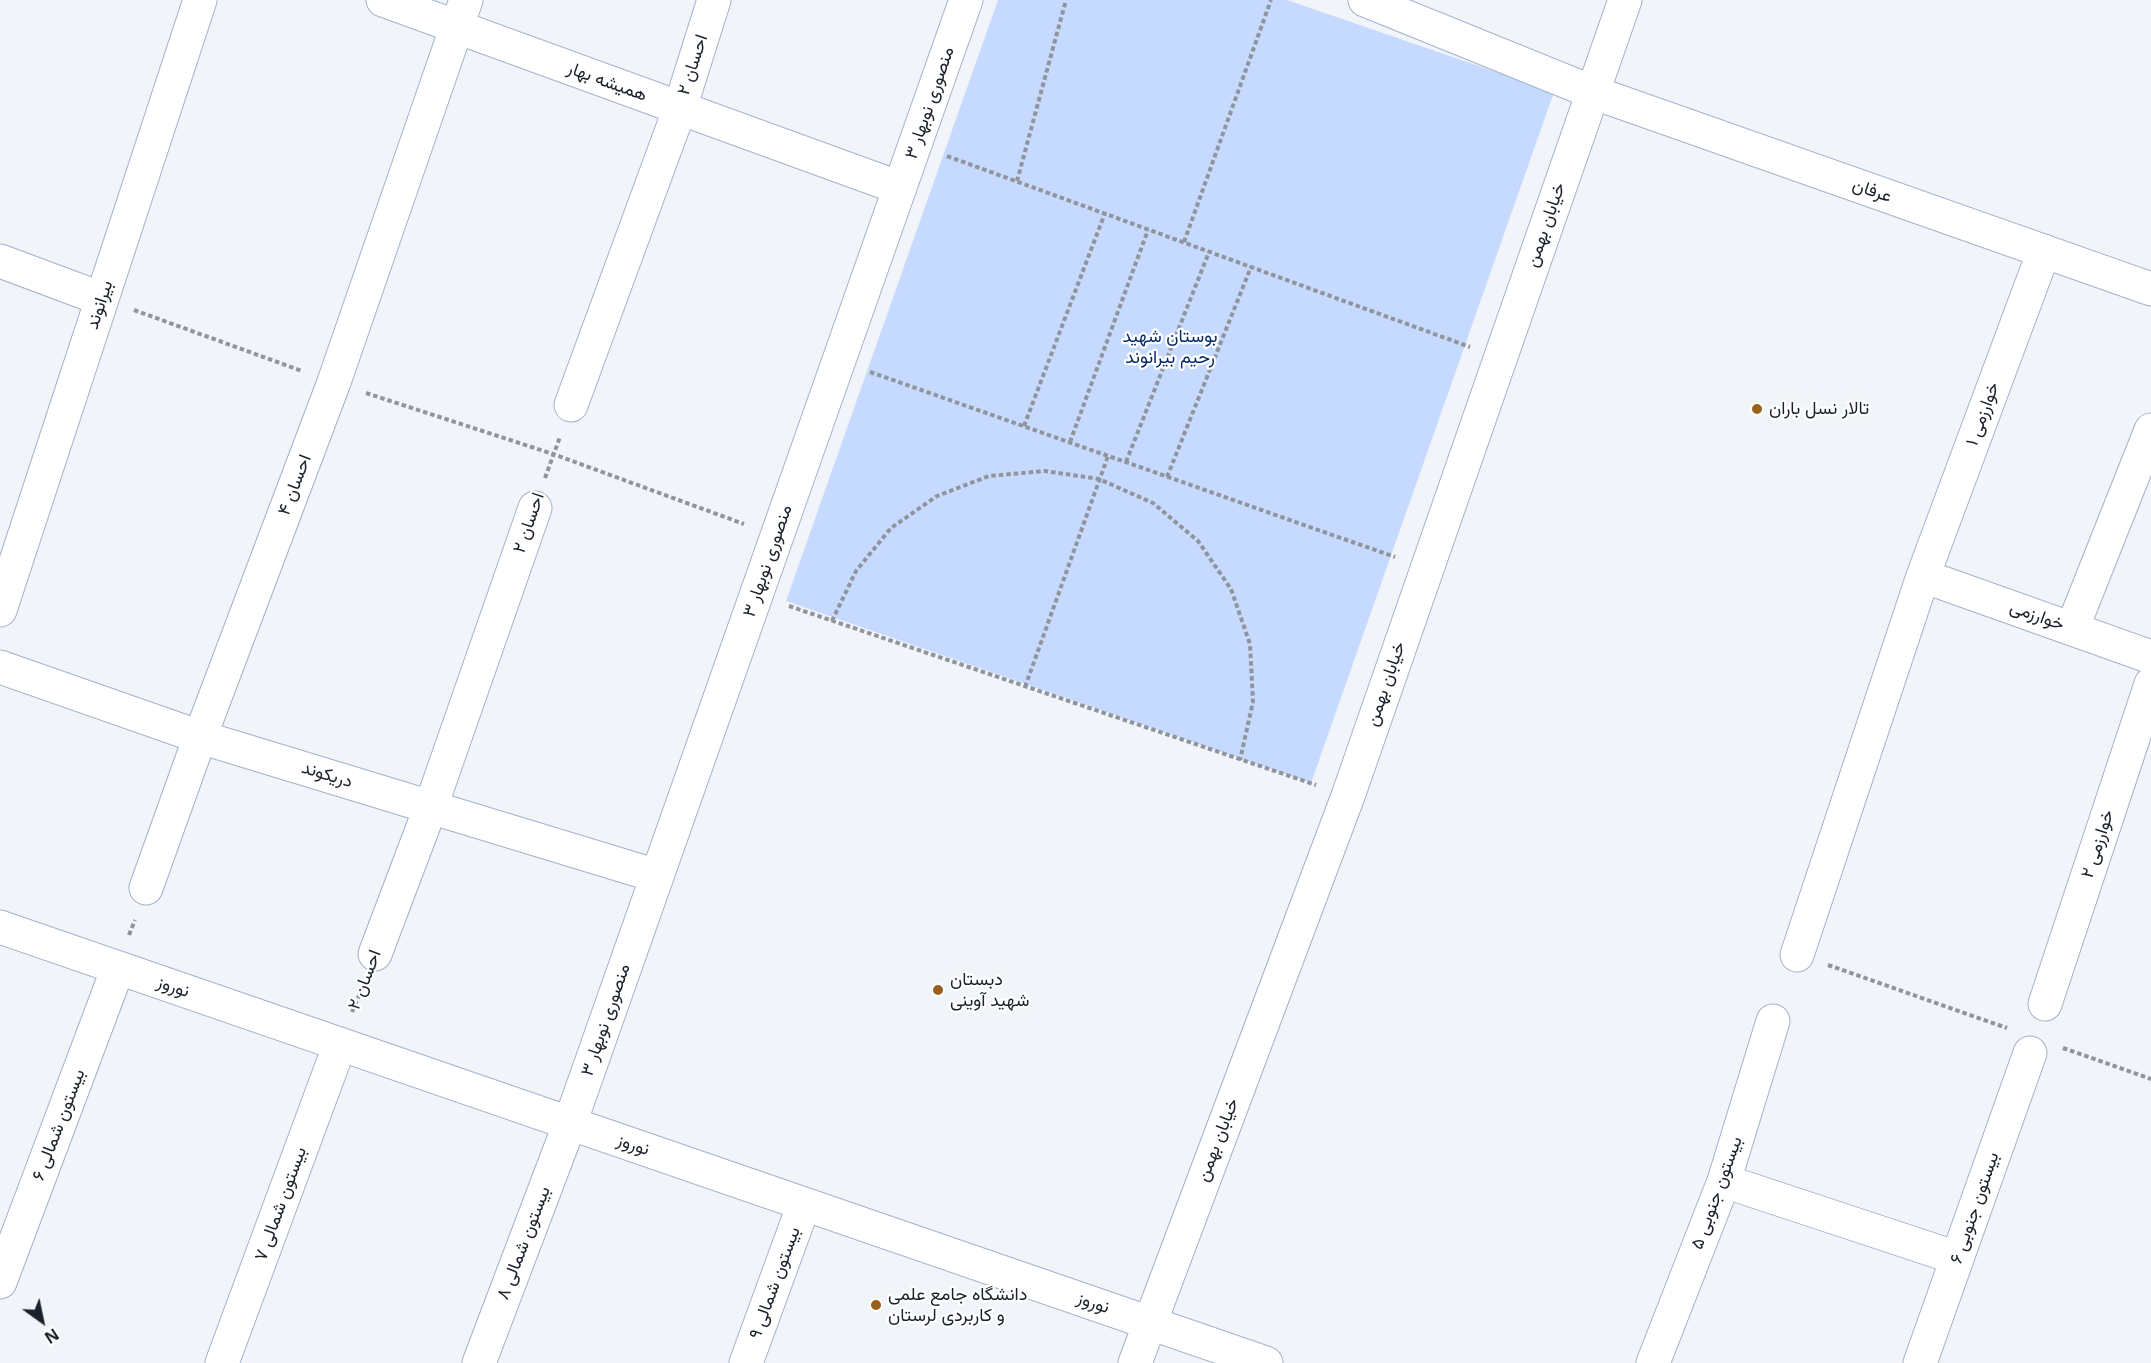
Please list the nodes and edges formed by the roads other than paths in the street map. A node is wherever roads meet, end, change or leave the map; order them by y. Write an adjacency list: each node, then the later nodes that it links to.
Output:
1 (200, 0): 14 (street, بیرانوند)
2 (382, 0): 7 (street, همیشه بهار)
3 (714, 0): 9 (street, احسان ۲)
4 (966, 0): 10 (street, منصوری نوبهار ۳)
5 (1365, 0): 8 (street, عرفان)
6 (1625, 0): 8 (street, خیابان بهمن)
7 (461, 14): 9 (street, همیشه بهار); 24 (street, احسان ۴)
8 (1592, 92): 11 (street, عرفان); 41 (street, خیابان بهمن)
9 (680, 108): 10 (street, همیشه بهار); 15 (street, احسان ۲)
10 (900, 188): 26 (street, منصوری نوبهار ۳)
11 (2044, 251): 13 (street, عرفان); 18 (street, خوارزمی ۱)
12 (0, 261): 14 (street)
13 (2151, 289)
14 (102, 299): 19 (street, بیرانوند)
15 (571, 405)
16 (2151, 430): 20 (street)
17 (535, 508): 25 (street, احسان ۲)
18 (1923, 576): 20 (street, خوارزمی); 30 (street, خوارزمی ۱)
19 (0, 610)
20 (2072, 629): 21 (street, خوارزمی)
21 (2151, 657)
22 (0, 667): 24 (street, دریکوند)
23 (2151, 684): 32 (street, خوارزمی ۲)
24 (200, 737): 25 (street, دریکوند); 27 (street, احسان ۴)
25 (431, 806): 26 (street, دریکوند); 29 (street, احسان ۲)
26 (657, 876): 36 (street, منصوری نوبهار ۳)
27 (146, 888)
28 (0, 927): 31 (street, نوروز)
29 (375, 954)
30 (1797, 955)
31 (118, 968): 35 (street, نوروز); 40 (street, بیستون شمالی ۶)
32 (2045, 1004)
33 (1773, 1021): 37 (street, بیستون جنوبی ۵)
34 (2032, 1043): 39 (street, بیستون جنوبی ۶)
35 (340, 1044): 36 (street, نوروز); 42 (street, بیستون شمالی ۷)
36 (570, 1123): 38 (street, نوروز); 43 (street, بیستون شمالی ۸)
37 (1724, 1181): 39 (street); 47 (street, بیستون جنوبی ۵)
38 (804, 1204): 41 (street, نوروز); 44 (street, بیستون شمالی ۹)
39 (1957, 1258): 48 (street, بیستون جنوبی ۶)
40 (0, 1282)
41 (1149, 1322): 45 (street, خیابان بهمن); 46 (street, نوروز)
42 (222, 1363)
43 (479, 1363)
44 (746, 1363)
45 (1135, 1363)
46 (1266, 1363)
47 (1653, 1363)
48 (1920, 1363)

